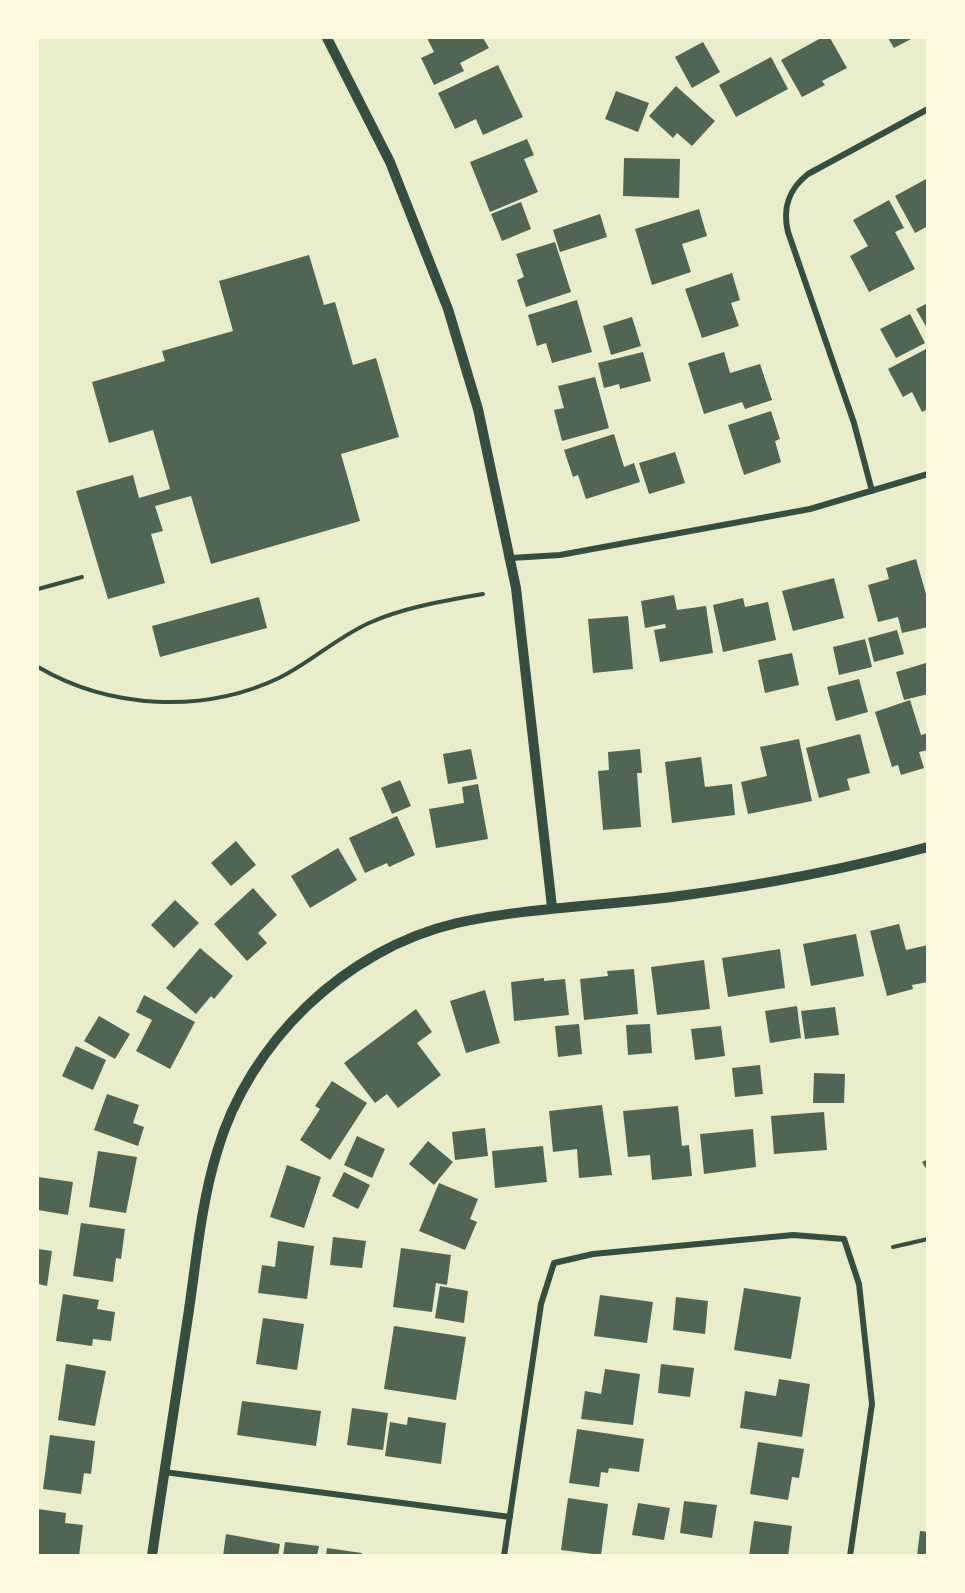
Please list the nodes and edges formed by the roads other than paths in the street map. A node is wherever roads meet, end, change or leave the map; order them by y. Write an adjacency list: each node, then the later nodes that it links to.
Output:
1 (327, 38): 5 (street)
2 (927, 109): 4 (street)
3 (927, 474): 4 (street)
4 (872, 491): 5 (street)
5 (511, 558): 7 (street)
6 (927, 847): 7 (street)
7 (552, 907): 8 (street)
8 (164, 1472): 9 (street); 10 (street)
9 (510, 1517): 11 (street); 12 (street)
10 (152, 1556)
11 (504, 1556)
12 (850, 1556)

